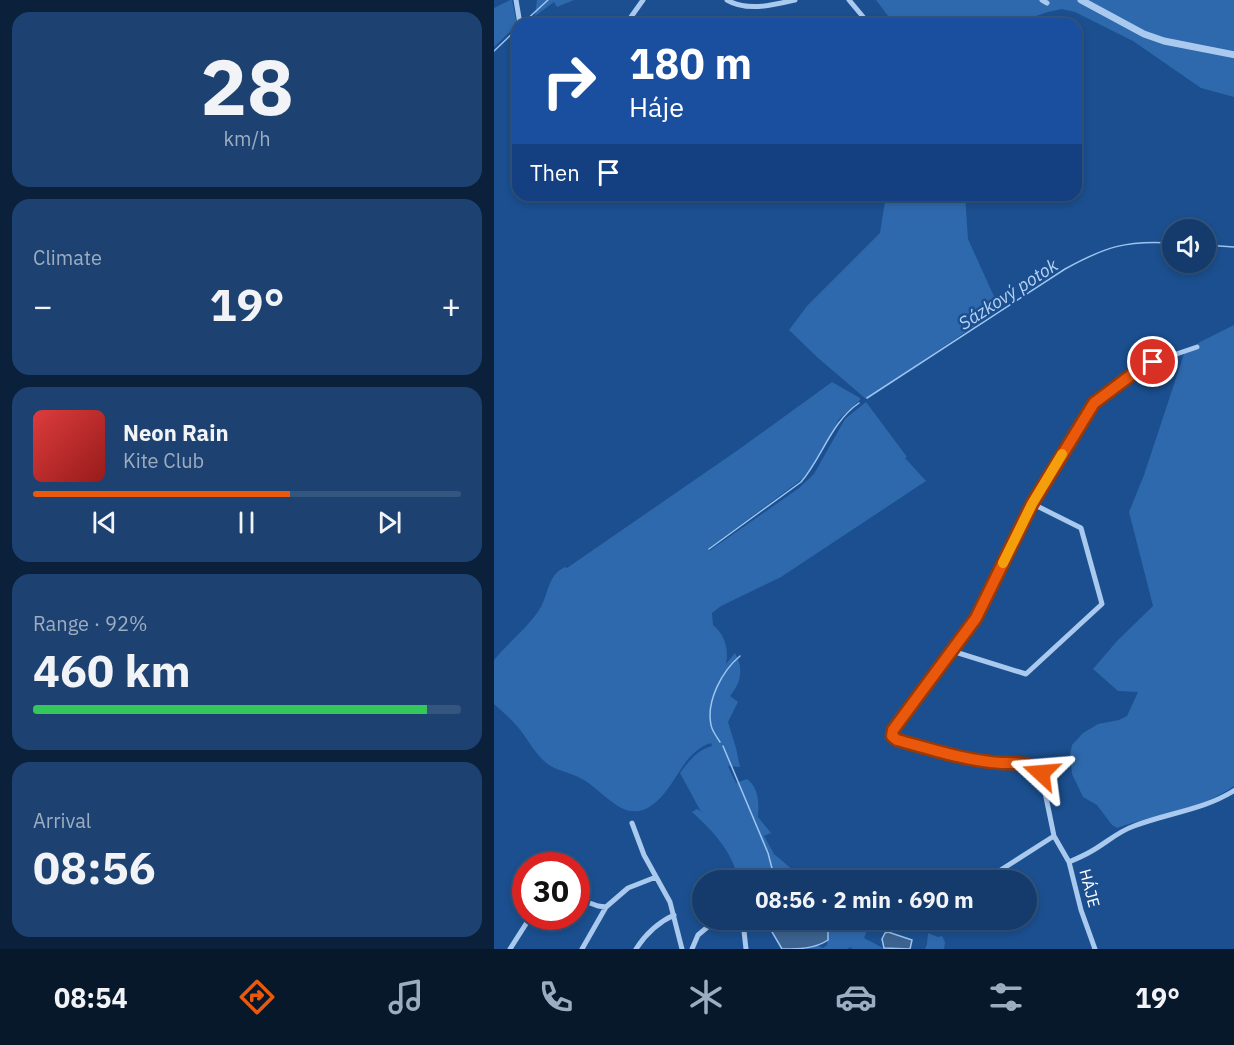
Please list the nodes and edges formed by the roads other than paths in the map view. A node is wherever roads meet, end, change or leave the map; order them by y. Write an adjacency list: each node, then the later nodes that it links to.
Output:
1 (516, 0): 7 (street)
2 (643, 0): 8 (street)
3 (727, 0): 4 (street)
4 (795, 0)
5 (849, 0): 9 (street)
6 (1081, 0): 10 (street)
7 (519, 18)
8 (630, 18)
9 (864, 18)
10 (1235, 55)
11 (1197, 347): 12 (street, HÁJE)
12 (1032, 504): 13 (street, HÁJE); 13 (street)
13 (952, 651): 16 (street, HÁJE)
14 (1235, 790): 17 (street)
15 (632, 822): 19 (street)
16 (1054, 836): 17 (street, HÁJE); 18 (street)
17 (1069, 862): 32 (street, HÁJE)
18 (1001, 870)
19 (656, 877): 21 (street); 22 (street)
20 (590, 903): 21 (street)
21 (606, 907): 27 (street)
22 (674, 915): 28 (street); 29 (street)
23 (522, 930): 26 (street)
24 (702, 930): 30 (street)
25 (743, 930): 31 (street)
26 (510, 949)
27 (582, 949)
28 (636, 949)
29 (682, 949)
30 (692, 949)
31 (746, 949)
32 (1095, 949)

